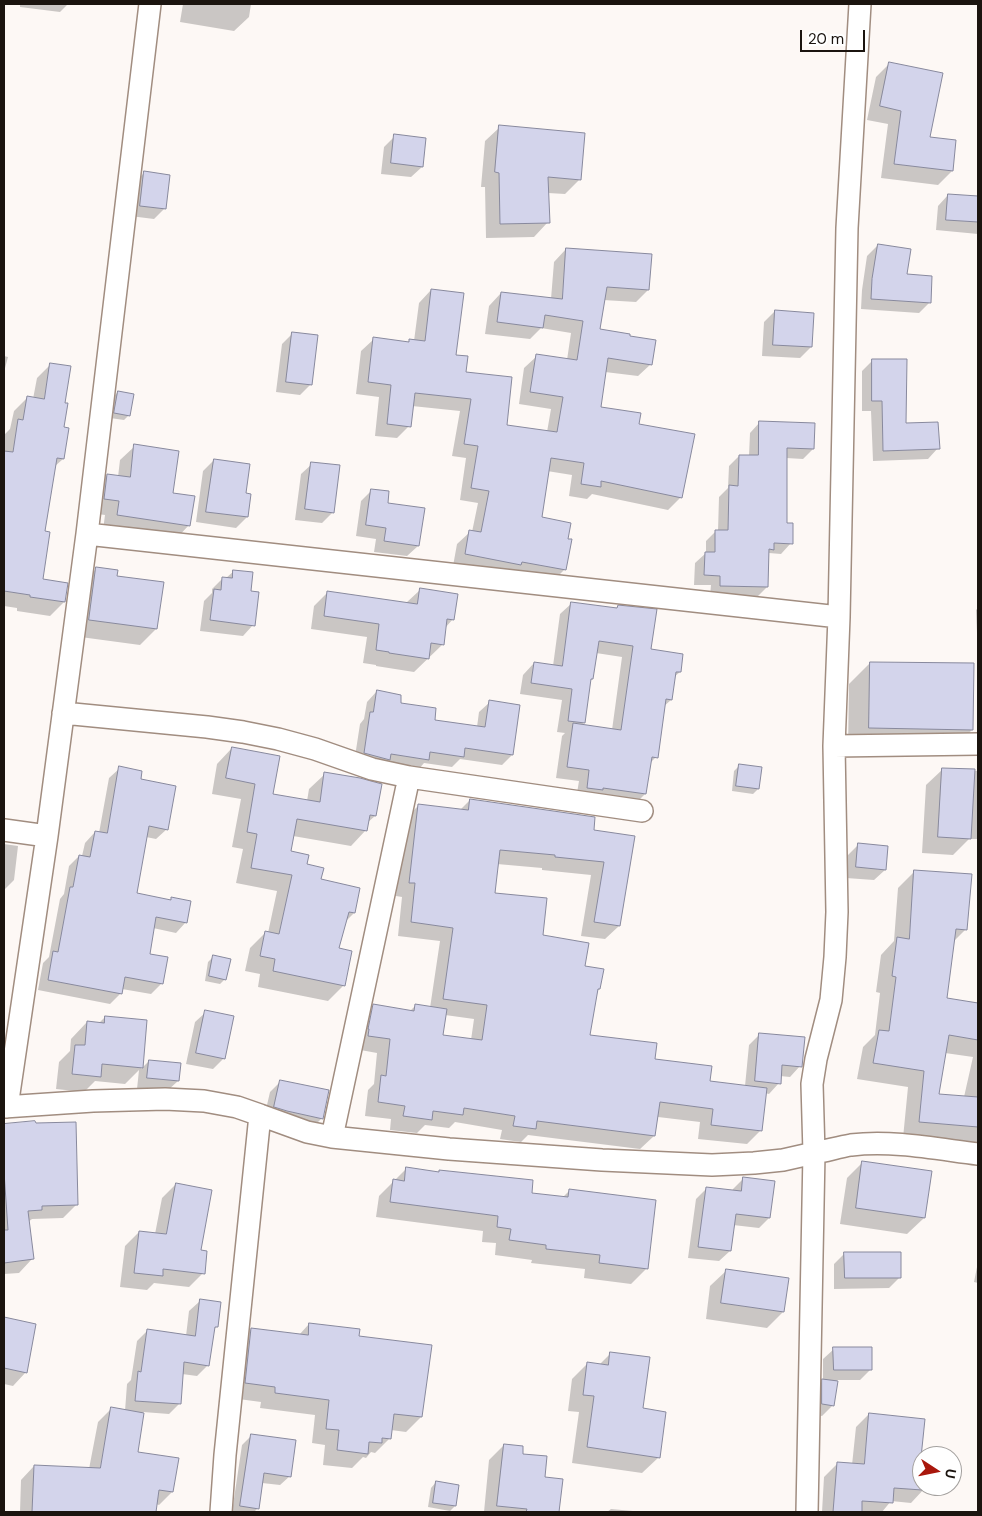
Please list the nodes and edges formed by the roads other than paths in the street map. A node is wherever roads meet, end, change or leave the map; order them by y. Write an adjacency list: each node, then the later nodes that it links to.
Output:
1 (150, 4): 3 (street)
2 (860, 4): 4 (street)
3 (87, 534): 4 (street); 5 (street)
4 (839, 618): 7 (street)
5 (63, 714): 8 (street); 11 (street)
6 (978, 744): 7 (street)
7 (834, 746): 15 (street)
8 (409, 777): 9 (street); 14 (street)
9 (642, 811)
10 (4, 830): 11 (street)
11 (47, 836): 12 (street)
12 (6, 1107): 13 (street)
13 (260, 1115): 14 (street); 17 (street)
14 (332, 1137): 15 (street)
15 (814, 1153): 16 (street); 18 (street)
16 (978, 1154)
17 (221, 1512)
18 (807, 1512)

